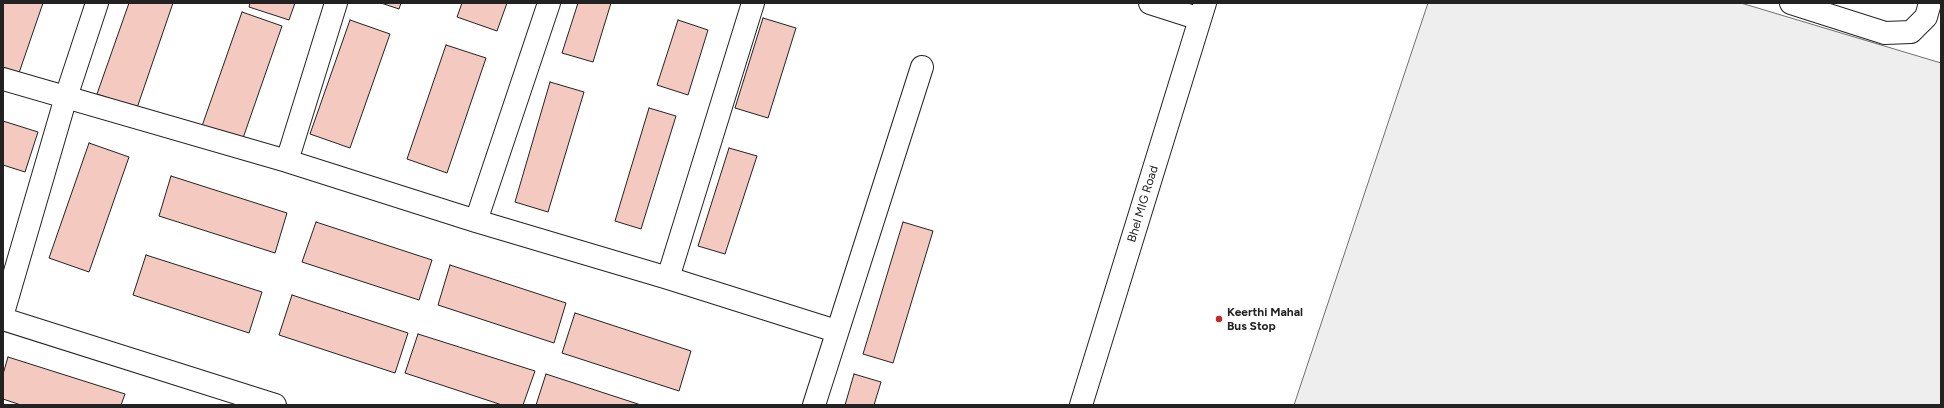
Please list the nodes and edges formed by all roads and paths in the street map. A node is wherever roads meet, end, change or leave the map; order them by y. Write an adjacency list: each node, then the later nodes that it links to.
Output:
1 (96, 3): 11 (street)
2 (336, 3): 12 (street)
3 (549, 3): 13 (street)
4 (753, 3): 14 (street)
5 (1150, 3): 8 (street)
6 (1791, 3): 7 (street)
7 (1930, 3)
8 (1203, 11): 21 (street, Bhel MIG Road)
9 (922, 67): 17 (street)
10 (3, 78): 11 (street)
11 (66, 97): 12 (street); 15 (street)
12 (287, 161): 13 (street)
13 (476, 221): 14 (street)
14 (668, 278): 17 (street)
15 (3, 313)
16 (3, 319): 18 (street)
17 (836, 331): 20 (street)
18 (240, 400): 19 (street)
19 (275, 405)
20 (814, 405)
21 (1081, 405)

